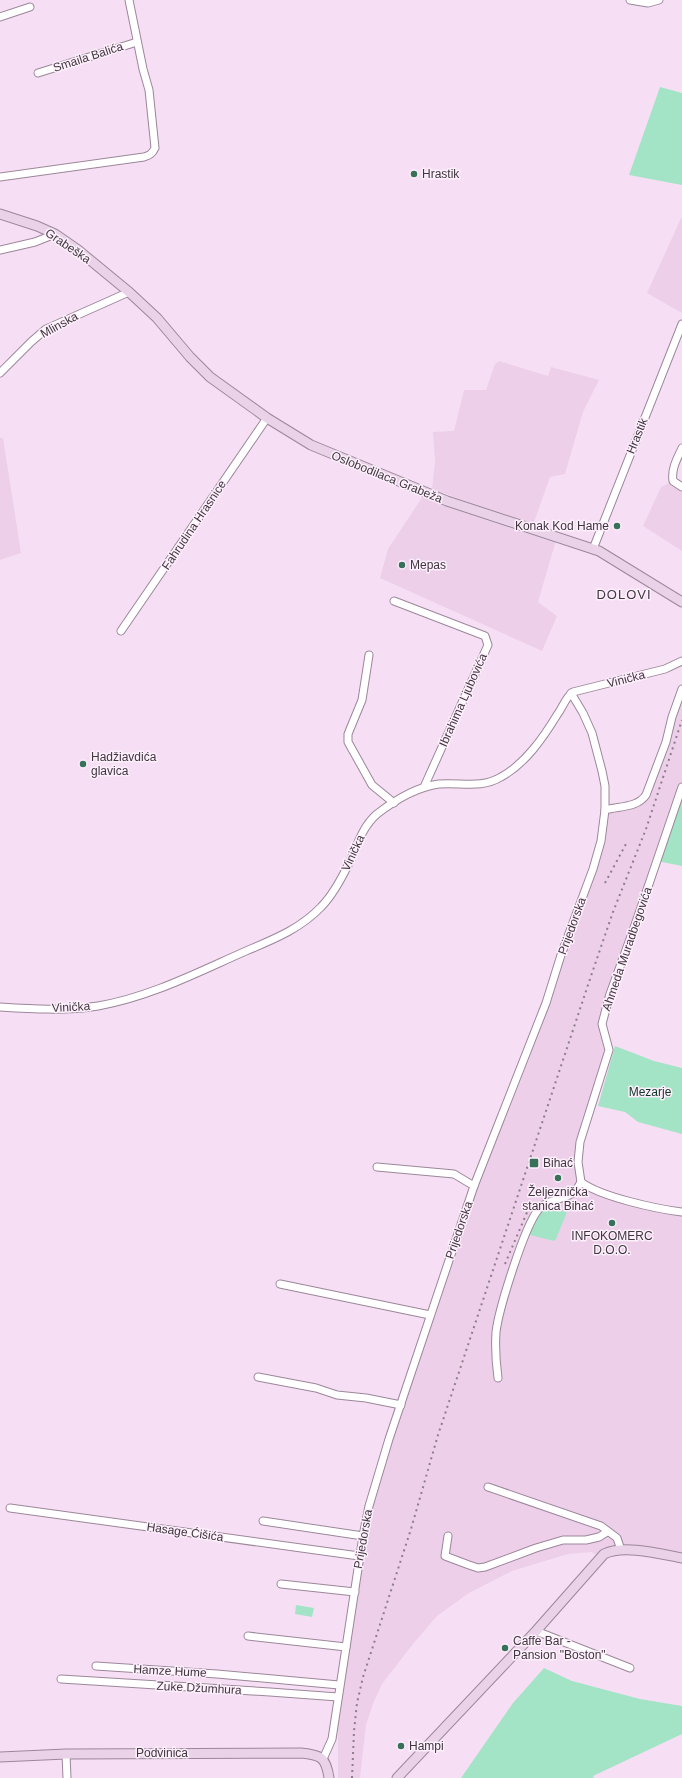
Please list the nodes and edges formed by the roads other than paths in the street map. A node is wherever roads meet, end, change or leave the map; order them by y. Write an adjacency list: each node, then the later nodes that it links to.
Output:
1 (129, 0): 6 (street)
2 (630, 0): 3 (street)
3 (658, 0)
4 (30, 7): 5 (street)
5 (0, 17)
6 (137, 42): 7 (street, Smaila Balića); 8 (street)
7 (38, 73)
8 (0, 177)
9 (0, 214): 10 (street, Grabeška)
10 (55, 234): 11 (street); 12 (street, Grabeška)
11 (0, 250)
12 (129, 292): 14 (street, Mlinska); 15 (street, Oslobodilaca Grabeža)
13 (682, 324): 18 (street, Hrastik)
14 (0, 373)
15 (267, 418): 18 (street, Oslobodilaca Grabeža); 21 (street, Fahrudina Hrasnice)
16 (682, 448): 17 (street)
17 (682, 487)
18 (593, 548): 20 (street, Oslobodilaca Grabeža)
19 (394, 601): 26 (street, Ibrahima Ljubovića)
20 (682, 602)
21 (122, 631)
22 (369, 655): 28 (street)
23 (682, 661): 25 (street, Vinička)
24 (682, 689): 29 (street)
25 (571, 694): 26 (street, Vinička); 29 (street, Prijedorska)
26 (424, 787): 28 (street, Vinička)
27 (682, 787): 32 (street, Ahmeda Muradbegovića)
28 (394, 803): 30 (street, Vinička)
29 (605, 810): 33 (street, Prijedorska)
30 (0, 1007)
31 (377, 1167): 33 (street)
32 (581, 1182): 34 (street); 38 (street)
33 (474, 1186): 36 (street, Prijedorska)
34 (682, 1212)
35 (280, 1284): 36 (street)
36 (430, 1315): 39 (street, Prijedorska)
37 (258, 1377): 39 (street)
38 (498, 1378)
39 (401, 1405): 44 (street, Prijedorska)
40 (488, 1487): 43 (street)
41 (10, 1508): 47 (street, Hasage Ćišića)
42 (263, 1521): 44 (street)
43 (607, 1532): 45 (street); 46 (street)
44 (363, 1536): 47 (street, Prijedorska)
45 (448, 1536)
46 (621, 1550): 48 (street); 51 (street)
47 (359, 1556): 50 (street, Prijedorska)
48 (682, 1558)
49 (280, 1584): 50 (street)
50 (355, 1592): 53 (street, Prijedorska)
51 (536, 1631): 55 (street); 64 (street)
52 (248, 1636): 53 (street)
53 (346, 1647): 57 (street, Prijedorska)
54 (96, 1666): 57 (street, Hamze Hume)
55 (630, 1668)
56 (61, 1679): 58 (street, Zuke Džumhura)
57 (339, 1685): 58 (street, Prijedorska)
58 (338, 1697): 61 (street, Prijedorska)
59 (66, 1754): 60 (street, Podvinica); 61 (street, Podvinica); 62 (street)
60 (0, 1758)
61 (323, 1759): 63 (street)
62 (68, 1778)
63 (328, 1778)
64 (397, 1778)

